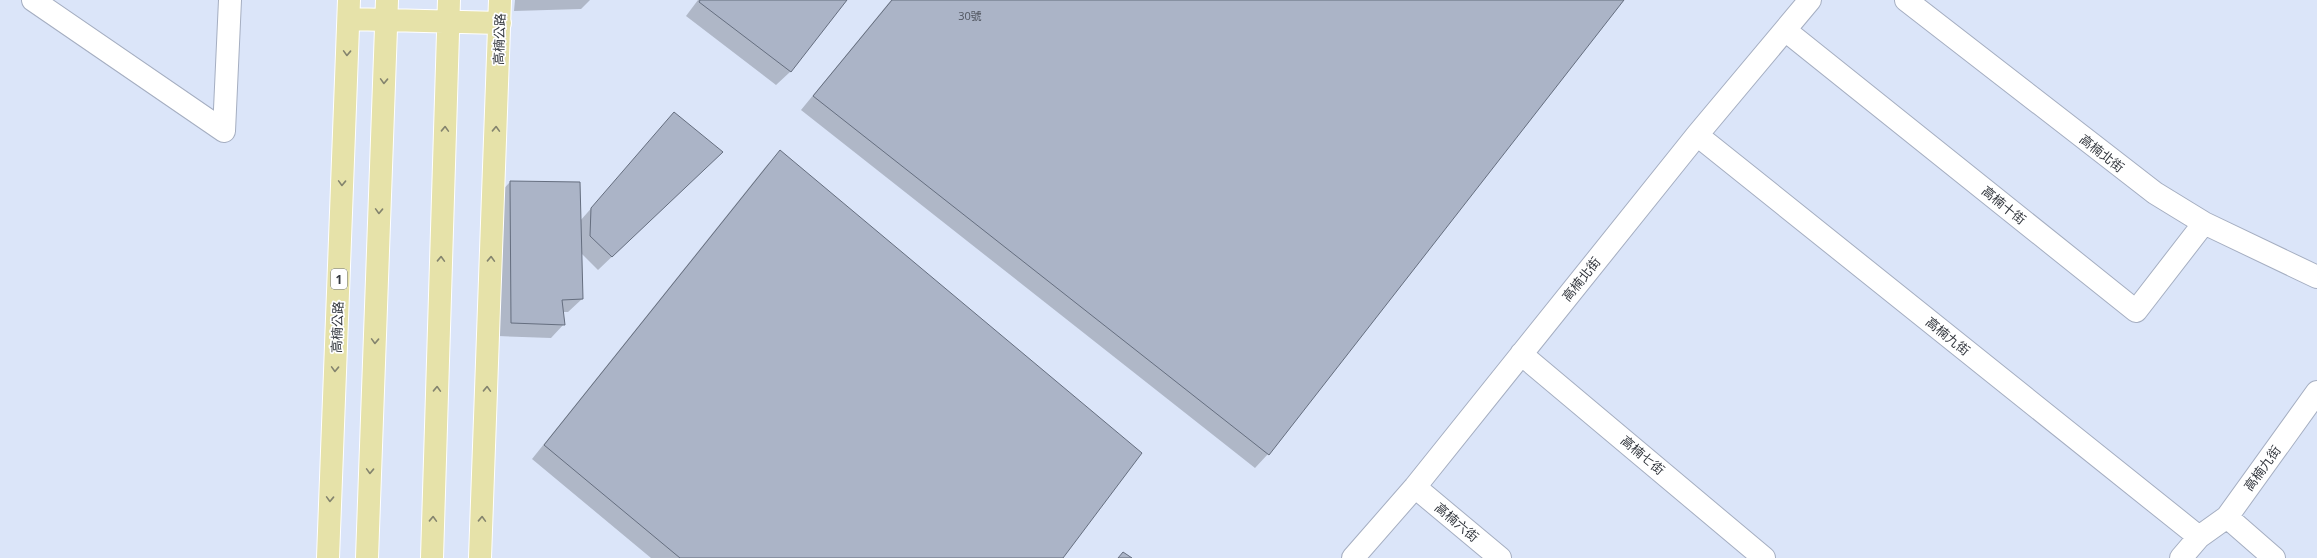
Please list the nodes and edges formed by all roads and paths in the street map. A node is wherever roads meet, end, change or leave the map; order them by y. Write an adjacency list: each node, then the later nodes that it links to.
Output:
1 (33, 0): 2 (street)
2 (230, 0)
3 (449, 0): 9 (main road)
4 (500, 0): 10 (main road, 高楠公路)
5 (1810, 0): 11 (street, 高楠北街)
6 (1906, 0): 13 (street, 高楠北街)
7 (349, 10): 8 (main road); 21 (main road, 高楠公路 / 1, one-way to 21)
8 (386, 10): 9 (main road); 22 (main road, one-way to 22)
9 (448, 22): 10 (main road); 23 (main road, one-way to 9)
10 (500, 23): 24 (main road, 高楠公路, one-way to 10)
11 (1785, 30): 12 (street, 高楠北街); 13 (street, 高楠十街)
12 (1697, 134): 15 (street, 高楠北街); 19 (street, 高楠九街)
13 (2204, 223): 14 (street, 高楠北街)
14 (2317, 277)
15 (1521, 354): 17 (street, 高楠北街); 20 (street, 高楠七街)
16 (2317, 392): 18 (street, 高楠九街)
17 (1415, 487): 25 (street, 高楠北街); 26 (street, 高楠六街)
18 (2228, 517): 19 (street, 高楠九街); 28 (street)
19 (2199, 537): 27 (street, 高楠九街)
20 (1754, 555)
21 (328, 558)
22 (367, 558)
23 (432, 558)
24 (480, 558)
25 (1353, 558)
26 (1500, 558)
27 (2181, 558)
28 (2274, 558)

